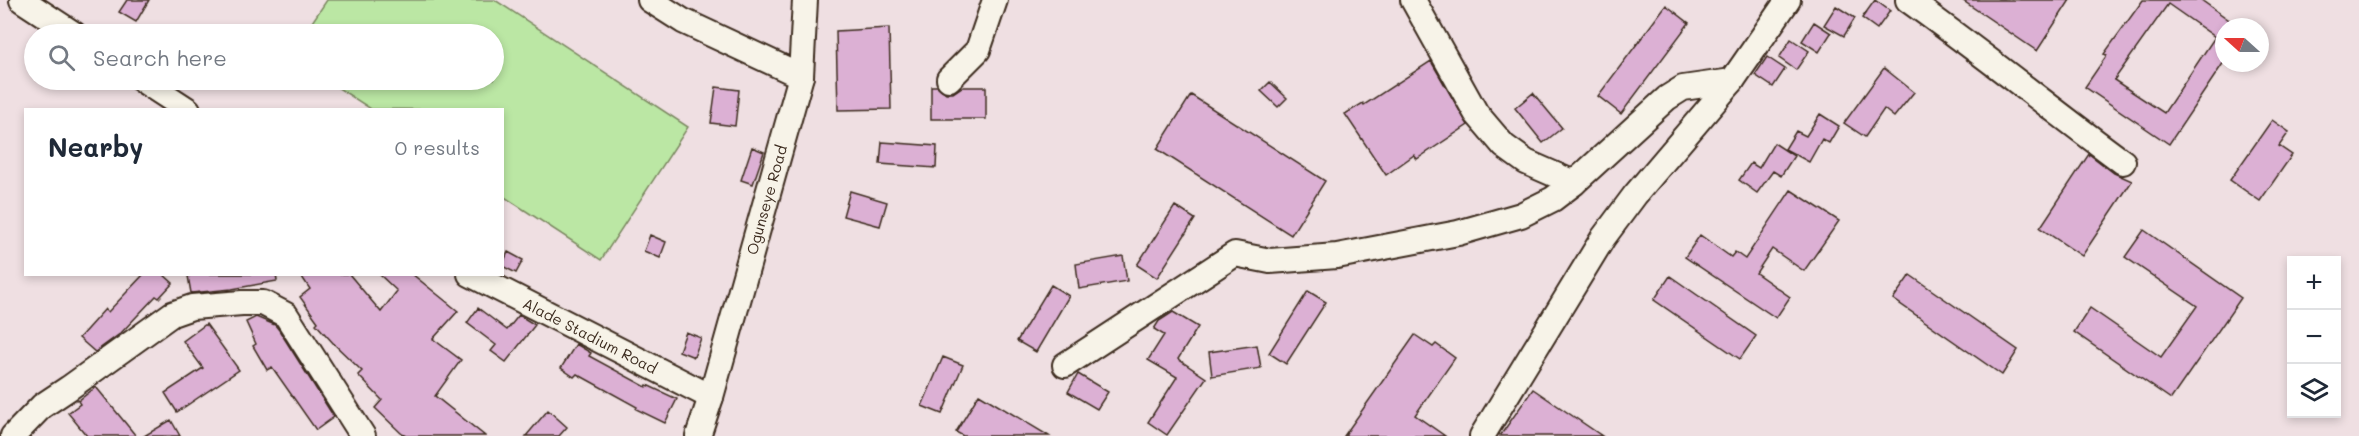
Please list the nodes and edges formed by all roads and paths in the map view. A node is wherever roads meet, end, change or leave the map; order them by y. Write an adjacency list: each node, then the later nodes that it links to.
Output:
1 (21, 0): 8 (street)
2 (650, 0): 9 (street)
3 (805, 0): 9 (street, Ogunseye Road)
4 (994, 0): 10 (street)
5 (1413, 0): 15 (street)
6 (1788, 0): 11 (street)
7 (1908, 0): 14 (street)
8 (58, 24)
9 (801, 76): 18 (street, Ogunseye Road)
10 (949, 79)
11 (1732, 81): 15 (street); 22 (street)
12 (157, 90): 13 (street)
13 (185, 108)
14 (2123, 162)
15 (1574, 183): 17 (street)
16 (474, 276): 18 (street, Alade Stadium Road)
17 (1065, 365)
18 (711, 397): 21 (street, Ogunseye Road)
19 (13, 436): 20 (street)
20 (363, 436)
21 (698, 436)
22 (1482, 436)

